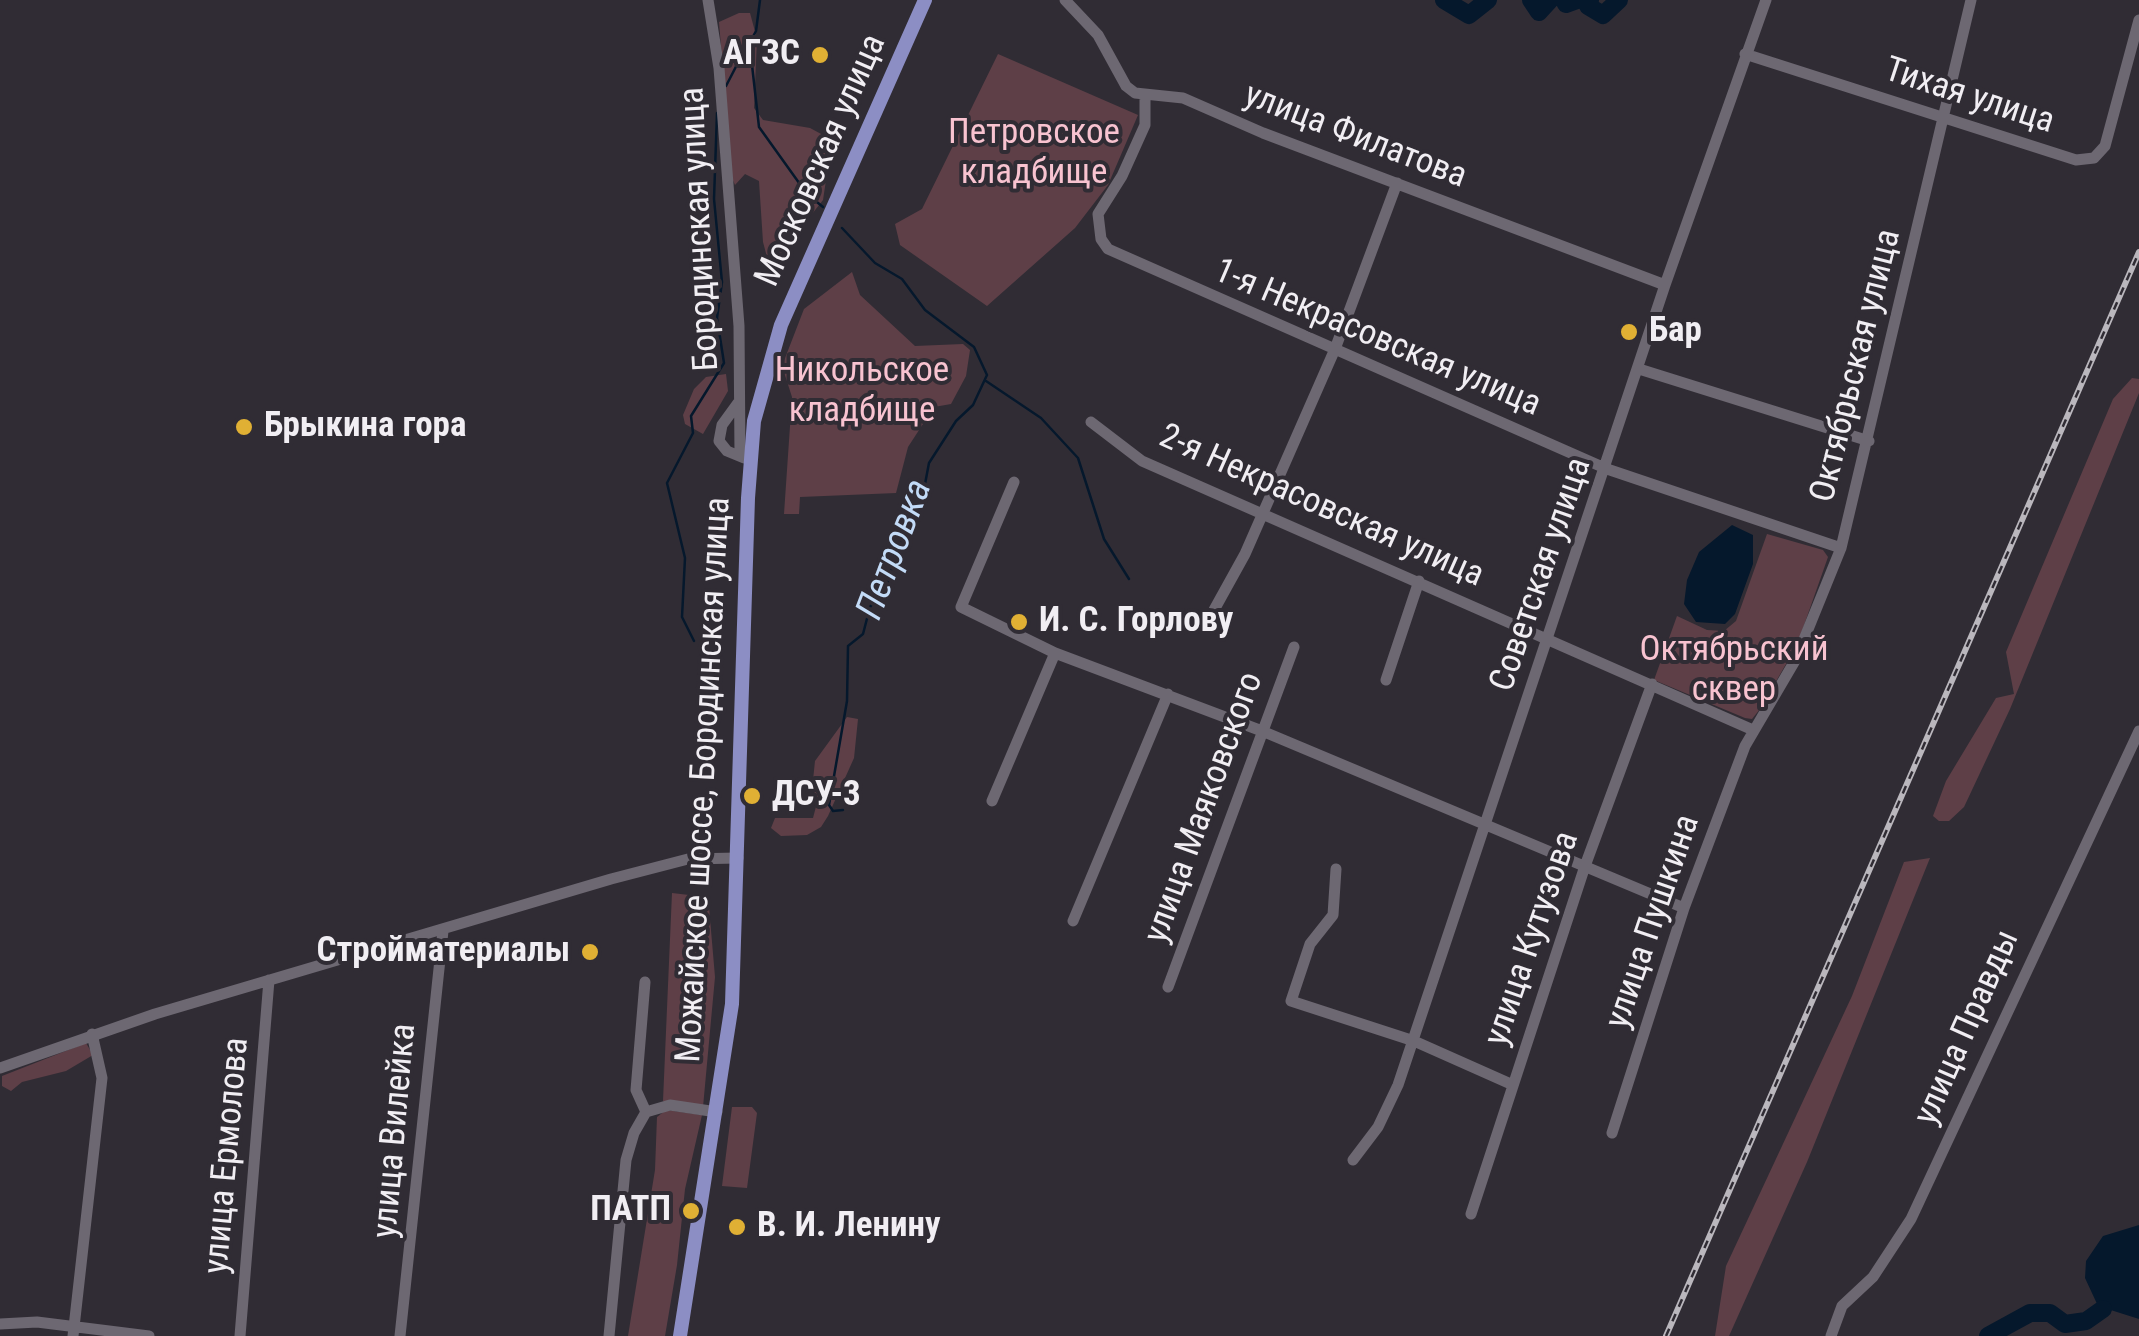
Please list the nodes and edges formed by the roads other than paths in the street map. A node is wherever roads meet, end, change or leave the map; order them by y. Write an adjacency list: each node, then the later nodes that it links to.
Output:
1 (708, 0): 15 (street, Бородинская улица)
2 (925, 0): 12 (main road, Московская улица)
3 (1065, 0): 8 (street)
4 (1766, 0): 7 (street, Советская улица)
5 (1971, 0): 9 (street, Октябрьская улица)
6 (2139, 20): 9 (street, Тихая улица)
7 (1745, 54): 9 (street, Тихая улица); 11 (street, Советская улица)
8 (1145, 97): 10 (street, улица Филатова); 13 (street, 1-я Некрасовская улица)
9 (1945, 116): 17 (street, Октябрьская улица)
10 (1397, 183): 11 (street, улица Филатова); 13 (street)
11 (1665, 285): 14 (street, Советская улица)
12 (773, 347): 18 (main road, Можайское шоссе, Бородинская улица)
13 (1335, 349): 19 (street, 1-я Некрасовская улица); 21 (street)
14 (1639, 369): 17 (street); 19 (street, Советская улица)
15 (738, 403): 18 (street, Бородинская улица); 18 (street)
16 (1091, 422): 21 (street, 2-я Некрасовская улица)
17 (1869, 440): 22 (street, Октябрьская улица)
18 (745, 457): 36 (main road, Можайское шоссе, Бородинская улица)
19 (1607, 469): 22 (street, 1-я Некрасовская улица); 25 (street, Советская улица)
20 (1014, 482): 27 (street)
21 (1262, 511): 23 (street, 2-я Некрасовская улица); 24 (street)
22 (1841, 548): 31 (street, Октябрьская улица)
23 (1419, 581): 25 (street, 2-я Некрасовская улица); 28 (street)
24 (1214, 610)
25 (1549, 638): 29 (street, 2-я Некрасовская улица); 35 (street, Советская улица)
26 (1294, 647): 33 (street, улица Маяковского)
27 (1055, 653): 30 (street); 34 (street)
28 (1386, 680)
29 (1652, 684): 31 (street, 2-я Некрасовская улица); 37 (street, улица Кутузова)
30 (1168, 694): 33 (street); 40 (street)
31 (1754, 730): 39 (street, улица Пушкина)
32 (2139, 731): 61 (street, улица Правды)
33 (1262, 732): 35 (street); 44 (street, улица Маяковского)
34 (992, 801)
35 (1487, 824): 37 (street); 46 (street, Советская улица)
36 (738, 858): 41 (street); 50 (main road, Можайское шоссе, Бородинская улица)
37 (1585, 866): 39 (street); 48 (street, улица Кутузова)
38 (1336, 868): 46 (street)
39 (1684, 908): 51 (street, улица Пушкина)
40 (1072, 921)
41 (444, 930): 42 (street); 58 (street, улица Вилейка)
42 (269, 980): 45 (street); 57 (street, улица Ермолова)
43 (645, 982): 49 (street)
44 (1168, 987)
45 (92, 1034): 47 (street); 55 (street)
46 (1414, 1041): 48 (street); 52 (street, Советская улица)
47 (0, 1068)
48 (1513, 1086): 53 (street, улица Кутузова)
49 (646, 1112): 50 (street); 59 (street)
50 (718, 1112): 60 (main road, Можайское шоссе, Бородинская улица)
51 (1612, 1133)
52 (1353, 1160)
53 (1471, 1214)
54 (0, 1324): 55 (street)
55 (73, 1333): 56 (street)
56 (148, 1336)
57 (240, 1336)
58 (400, 1336)
59 (609, 1336)
60 (680, 1336)
61 (1831, 1336)

